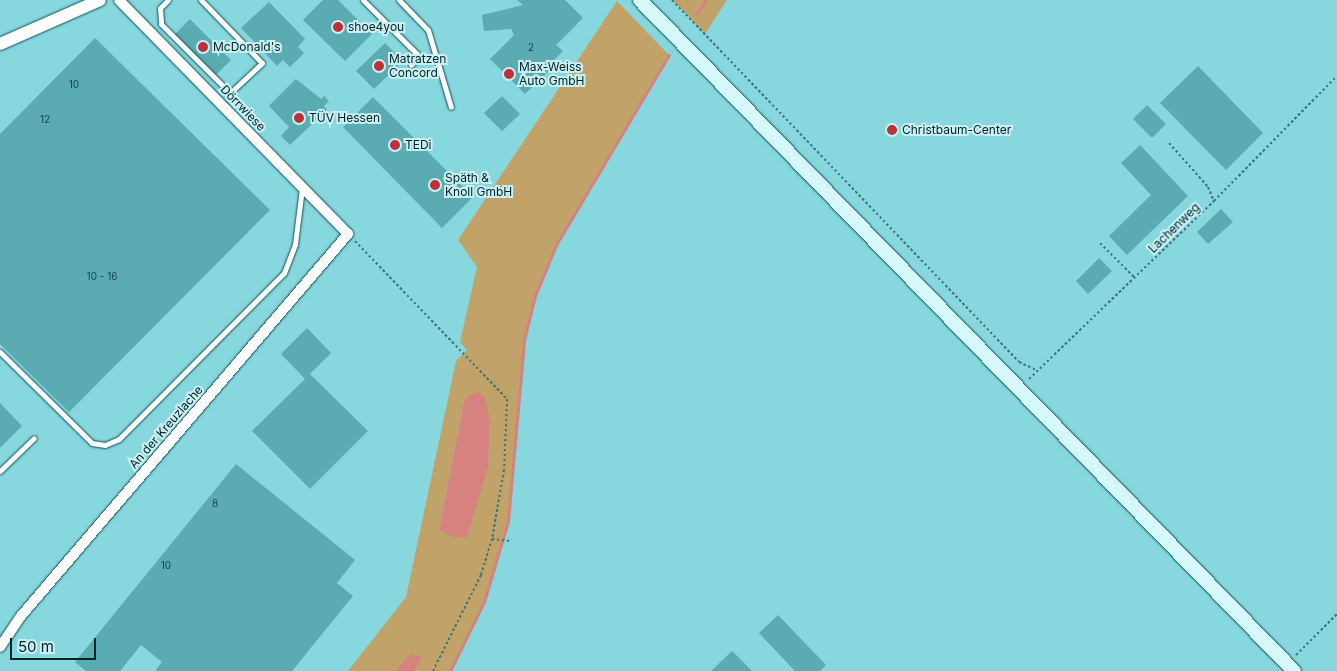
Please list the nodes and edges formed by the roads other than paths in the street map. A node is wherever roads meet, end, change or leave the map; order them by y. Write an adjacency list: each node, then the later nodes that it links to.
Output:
1 (100, 0): 8 (street)
2 (119, 0): 11 (street, Dörrwiese)
3 (168, 0): 4 (lane)
4 (201, 0)
5 (363, 0): 9 (lane)
6 (399, 0): 10 (lane)
7 (640, 0): 17 (main road)
8 (0, 44)
9 (411, 64)
10 (451, 107)
11 (302, 186): 12 (street, Dörrwiese); 13 (lane)
12 (348, 234): 16 (street, An der Kreuzlache)
13 (0, 352)
14 (34, 438): 15 (lane)
15 (0, 471)
16 (2, 639)
17 (1291, 667)

